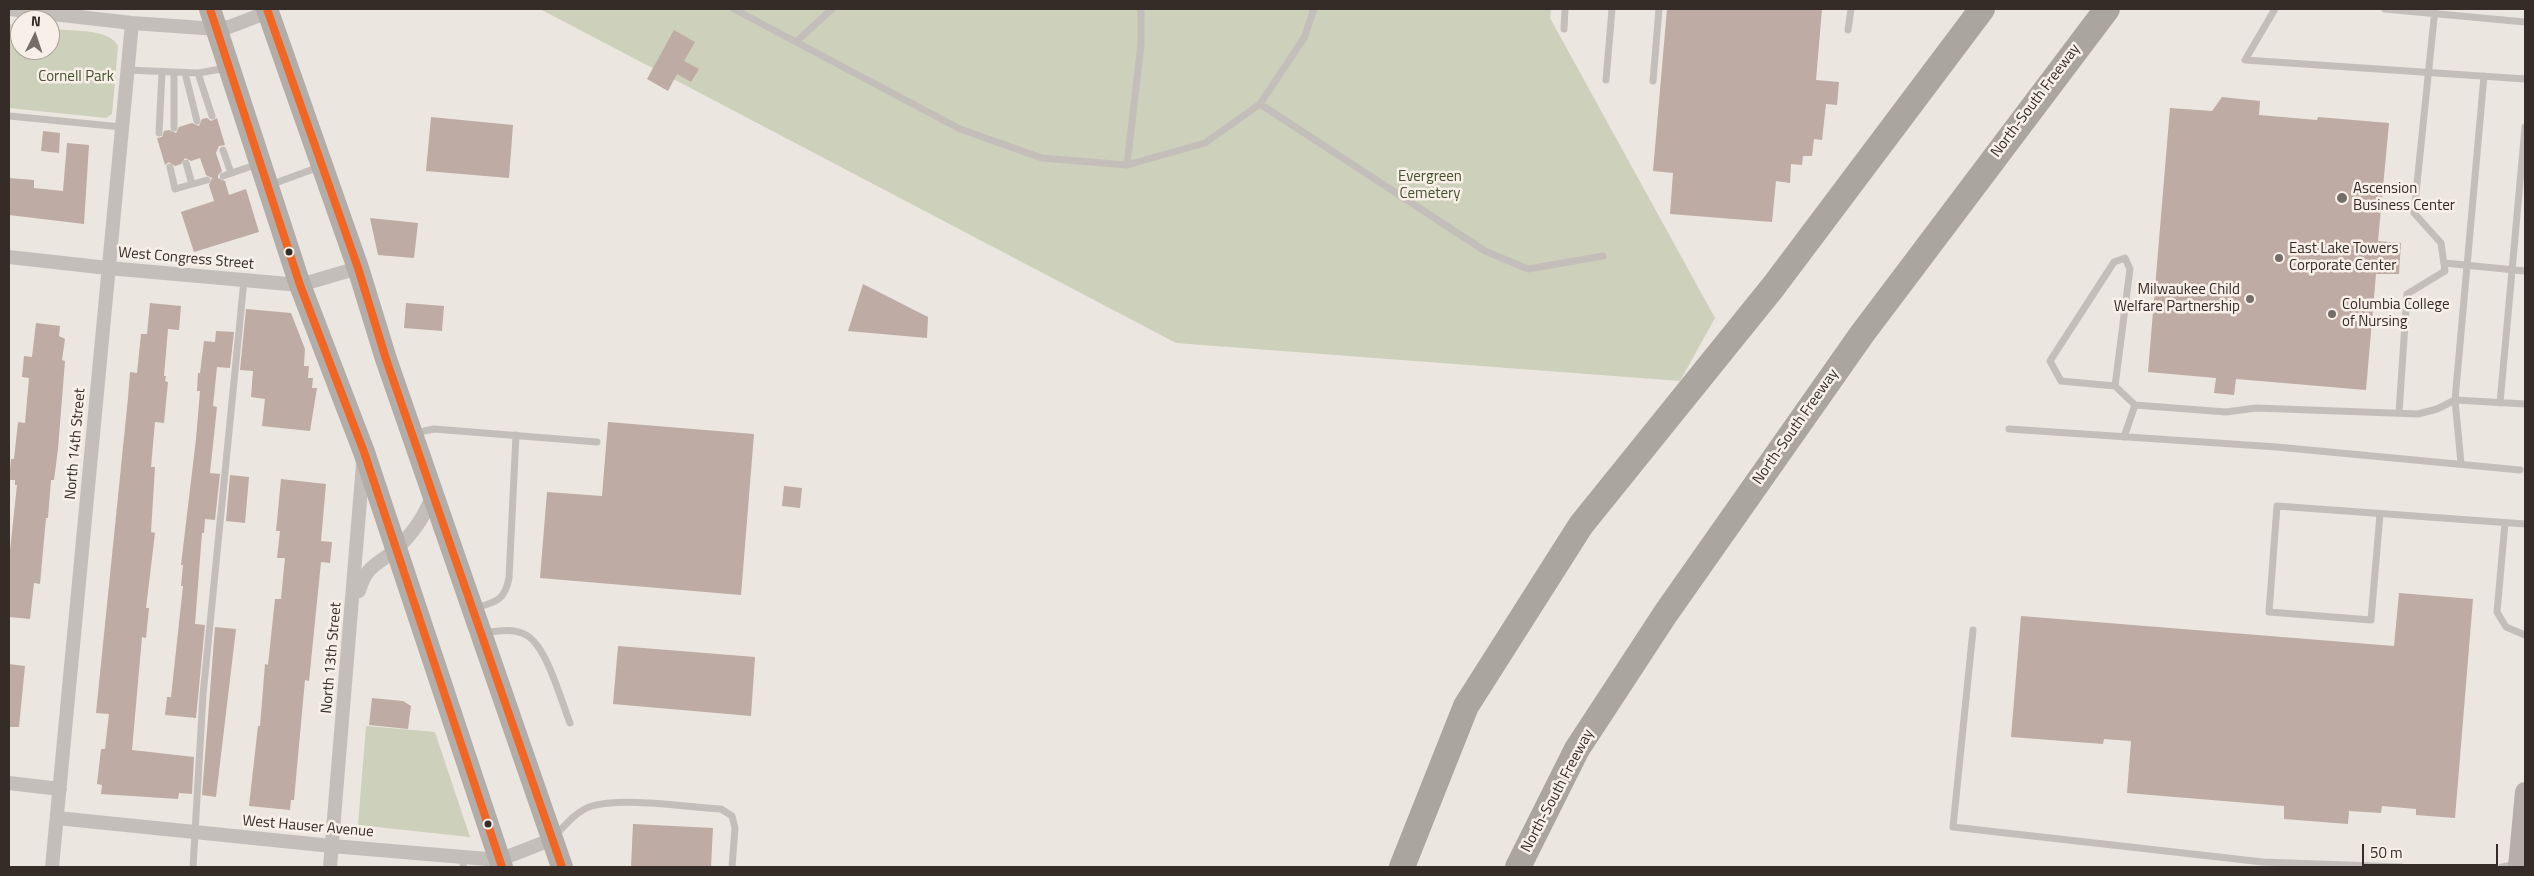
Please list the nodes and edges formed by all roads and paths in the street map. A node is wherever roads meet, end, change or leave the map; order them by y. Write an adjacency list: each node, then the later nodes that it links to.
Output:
1 (9, 9): 18 (street)
2 (734, 9): 21 (lane)
3 (832, 9): 21 (lane)
4 (1141, 9): 44 (lane)
5 (1314, 9): 33 (lane)
6 (1566, 9): 19 (lane)
7 (1612, 9): 31 (lane)
8 (1658, 9): 32 (lane)
9 (1851, 9): 20 (lane)
10 (1982, 9): 102 (highway)
11 (2107, 9): 103 (highway, North-South Freeway)
12 (2276, 9): 25 (lane)
13 (2385, 9): 15 (lane)
14 (267, 11): 16 (street); 45 (main road)
15 (2435, 11): 17 (lane); 25 (lane)
16 (214, 19): 18 (street); 22 (main road)
17 (2525, 22)
18 (132, 23): 23 (street, North 14th Street)
19 (1564, 29)
20 (1848, 30)
21 (796, 42): 44 (lane)
22 (229, 67): 28 (lane); 43 (main road)
23 (128, 70): 24 (lane); 38 (street, North 14th Street)
24 (162, 72): 26 (lane); 40 (lane)
25 (2428, 72): 29 (lane); 54 (lane)
26 (174, 73): 27 (lane); 39 (lane)
27 (185, 73): 28 (lane); 36 (lane)
28 (198, 73): 35 (lane)
29 (2484, 76): 30 (lane); 55 (lane)
30 (2525, 79)
31 (1606, 80)
32 (1653, 81)
33 (1260, 104): 44 (lane); 52 (lane)
34 (9, 116): 38 (lane)
35 (212, 116)
36 (197, 121)
37 (2525, 127): 58 (lane)
38 (122, 128): 56 (street, North 14th Street)
39 (174, 128)
40 (159, 133)
41 (224, 150): 47 (lane)
42 (186, 163): 50 (lane)
43 (260, 163): 47 (lane); 51 (main road)
44 (1127, 164)
45 (322, 166): 51 (lane); 57 (main road)
46 (170, 167): 50 (lane)
47 (231, 173): 48 (lane)
48 (223, 176)
49 (207, 180): 50 (lane)
50 (192, 184)
51 (268, 186): 61 (main road)
52 (1603, 256)
53 (9, 257): 56 (street, West Congress Street)
54 (2444, 263): 55 (lane); 67 (lane)
55 (2467, 266): 58 (lane); 63 (lane)
56 (108, 268): 60 (street, West Congress Street); 88 (street, North 14th Street)
57 (358, 268): 61 (street, West Congress Street); 69 (main road)
58 (2512, 270): 59 (lane); 64 (lane)
59 (2525, 271)
60 (244, 280): 61 (street, West Congress Street); 91 (lane)
61 (300, 285): 73 (main road)
62 (2115, 386): 62 (lane); 66 (lane)
63 (2455, 400): 64 (lane); 67 (lane); 74 (lane)
64 (2500, 402): 65 (lane)
65 (2525, 404)
66 (2135, 405): 67 (lane); 71 (lane)
67 (2399, 413)
68 (2009, 429): 71 (lane)
69 (412, 434): 70 (lane); 76 (main road)
70 (516, 435): 72 (lane); 81 (lane)
71 (2124, 437): 74 (lane)
72 (597, 442)
73 (364, 452): 80 (main road); 82 (street, North 13th Street)
74 (2461, 464): 75 (lane)
75 (2520, 470)
76 (433, 494): 80 (street); 81 (main road)
77 (2380, 514): 77 (lane); 78 (lane)
78 (2505, 523): 79 (lane); 85 (lane)
79 (2525, 524)
80 (396, 549): 82 (street); 95 (main road)
81 (473, 609): 84 (main road)
82 (352, 611): 93 (street, North 13th Street)
83 (1973, 630): 104 (lane)
84 (481, 633): 86 (lane); 92 (main road)
85 (2525, 635)
86 (570, 723)
87 (9, 784): 88 (street)
88 (60, 789): 90 (street, North 14th Street)
89 (2525, 792): 96 (main road)
90 (57, 818): 91 (street, West Hauser Avenue); 97 (street, North 14th Street)
91 (196, 832): 93 (street, West Hauser Avenue); 98 (lane)
92 (553, 839): 95 (street, West Hauser Avenue); 100 (main road); 101 (lane)
93 (332, 846): 94 (street, West Hauser Avenue); 99 (street, North 13th Street)
94 (463, 862): 95 (street, West Hauser Avenue)
95 (501, 863)
96 (2516, 865)
97 (52, 867)
98 (193, 867)
99 (330, 867)
100 (562, 867)
101 (732, 867)
102 (1402, 867)
103 (1518, 867)
104 (2402, 867)

